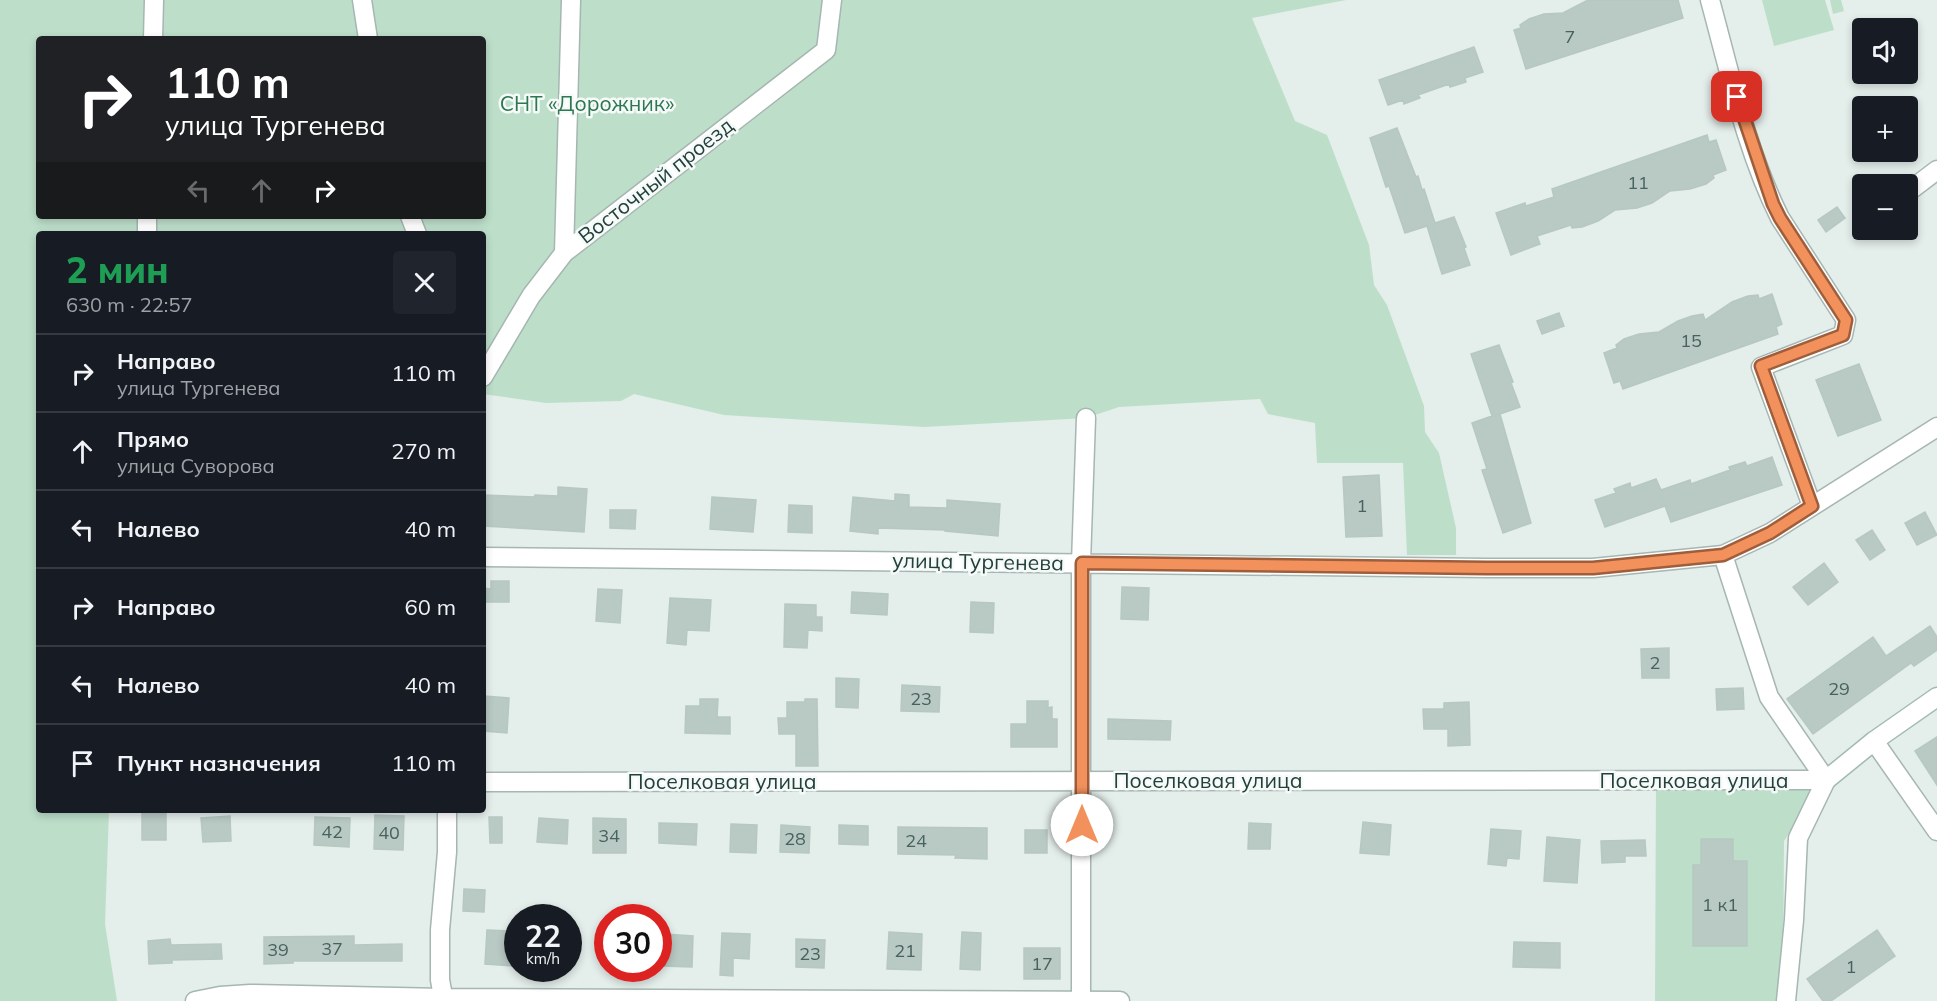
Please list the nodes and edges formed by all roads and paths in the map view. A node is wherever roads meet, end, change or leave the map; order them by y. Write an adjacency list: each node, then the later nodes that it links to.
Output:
1 (154, 0): 6 (street)
2 (362, 0): 7 (street)
3 (571, 0): 10 (street)
4 (832, 0): 10 (street, Восточный проезд)
5 (1710, 0): 14 (street)
6 (153, 36)
7 (368, 36)
8 (1937, 170): 9 (street)
9 (1918, 184)
10 (564, 253): 11 (street, Восточный проезд)
11 (486, 368)
12 (1086, 418): 17 (street)
13 (1937, 427): 14 (street, улица Тургенева)
14 (1812, 506): 15 (street, улица Тургенева)
15 (1723, 555): 17 (street, улица Тургенева); 20 (street)
16 (486, 557): 17 (street, улица Тургенева)
17 (1082, 563): 21 (street)
18 (1937, 697): 19 (street)
19 (1874, 741): 20 (street); 24 (street)
20 (1826, 780): 21 (street, Поселковая улица); 29 (street)
21 (1082, 781): 22 (street, Поселковая улица); 27 (street)
22 (486, 782)
23 (447, 813): 25 (street)
24 (1937, 831)
25 (444, 999): 26 (street); 27 (street)
26 (195, 1001)
27 (1081, 1001): 28 (street)
28 (1120, 1001)
29 (1786, 1001)

